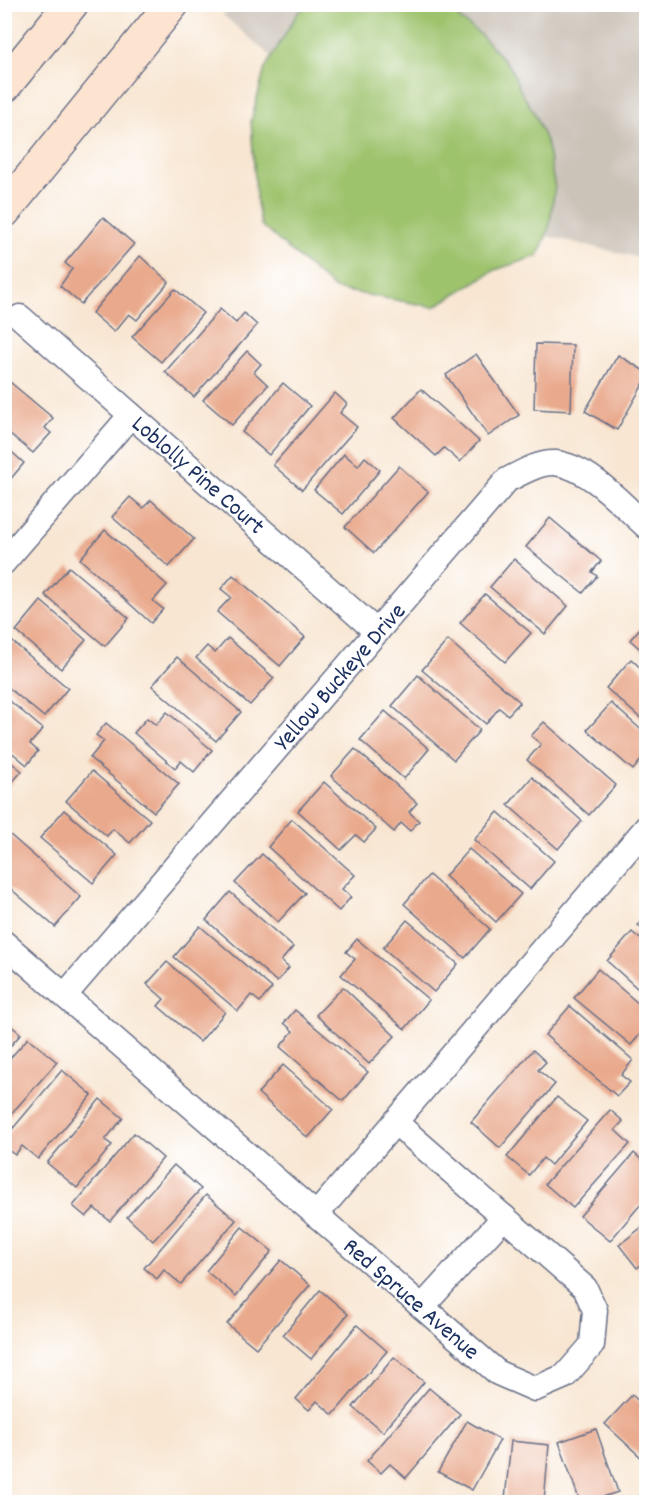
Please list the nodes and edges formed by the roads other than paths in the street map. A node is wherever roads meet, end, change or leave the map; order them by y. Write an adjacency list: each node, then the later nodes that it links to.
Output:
1 (71, 4): 3 (street)
2 (172, 4): 4 (street)
3 (4, 86)
4 (4, 211)
5 (20, 317): 6 (street, Loblolly Pine Court)
6 (131, 415): 8 (street); 9 (street, Loblolly Pine Court)
7 (646, 526): 9 (street, Yellow Buckeye Drive)
8 (4, 562)
9 (377, 632): 12 (street, Yellow Buckeye Drive)
10 (646, 828): 13 (street)
11 (4, 943): 12 (street, Red Spruce Avenue)
12 (64, 995): 14 (street, Red Spruce Avenue)
13 (395, 1122): 14 (street); 15 (street, Red Spruce Avenue)
14 (316, 1215): 16 (street, Red Spruce Avenue)
15 (504, 1217): 16 (street); 16 (street, Red Spruce Avenue)
16 (422, 1307)

